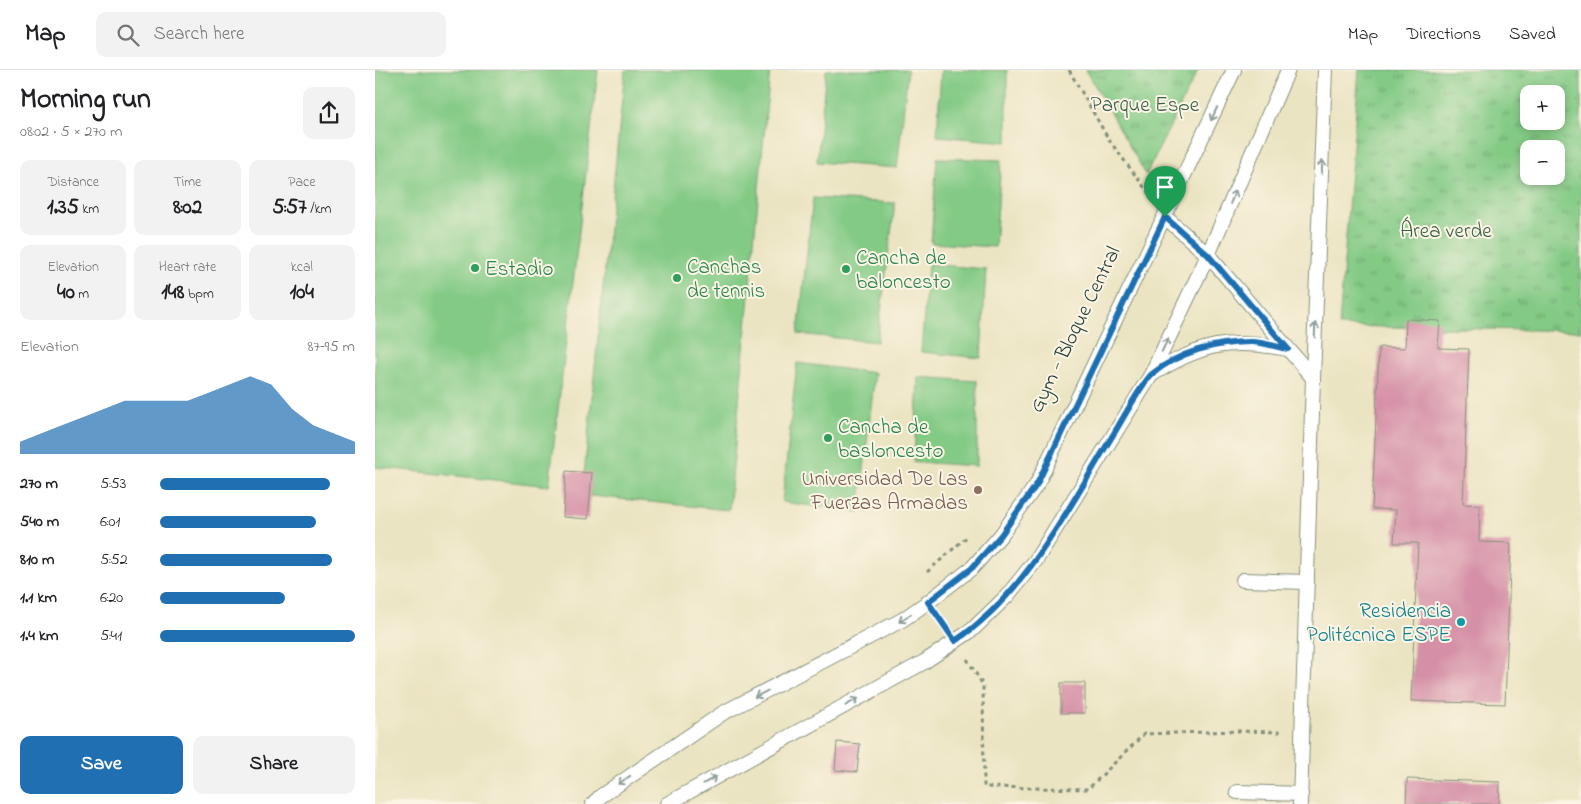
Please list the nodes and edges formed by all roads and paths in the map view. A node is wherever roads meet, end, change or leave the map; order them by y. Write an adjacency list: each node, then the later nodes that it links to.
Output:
1 (1069, 70): 5 (path)
2 (1234, 70): 6 (lane, one-way to 6)
3 (1288, 70): 7 (lane, one-way to 3)
4 (1325, 70): 10 (lane, one-way to 4)
5 (1154, 201)
6 (1165, 217): 7 (lane); 14 (lane)
7 (1208, 255): 8 (lane); 9 (lane, one-way to 7)
8 (1288, 349): 9 (lane); 10 (lane)
9 (1151, 375): 15 (lane)
10 (1313, 378): 13 (lane)
11 (973, 532): 14 (path)
12 (1243, 580): 13 (lane)
13 (1307, 582): 16 (lane)
14 (928, 602): 19 (lane, one-way to 19)
15 (955, 641): 16 (path); 20 (lane, one-way to 15)
16 (1303, 733): 18 (lane)
17 (1237, 792): 18 (lane)
18 (1301, 799)
19 (593, 804)
20 (667, 804)

